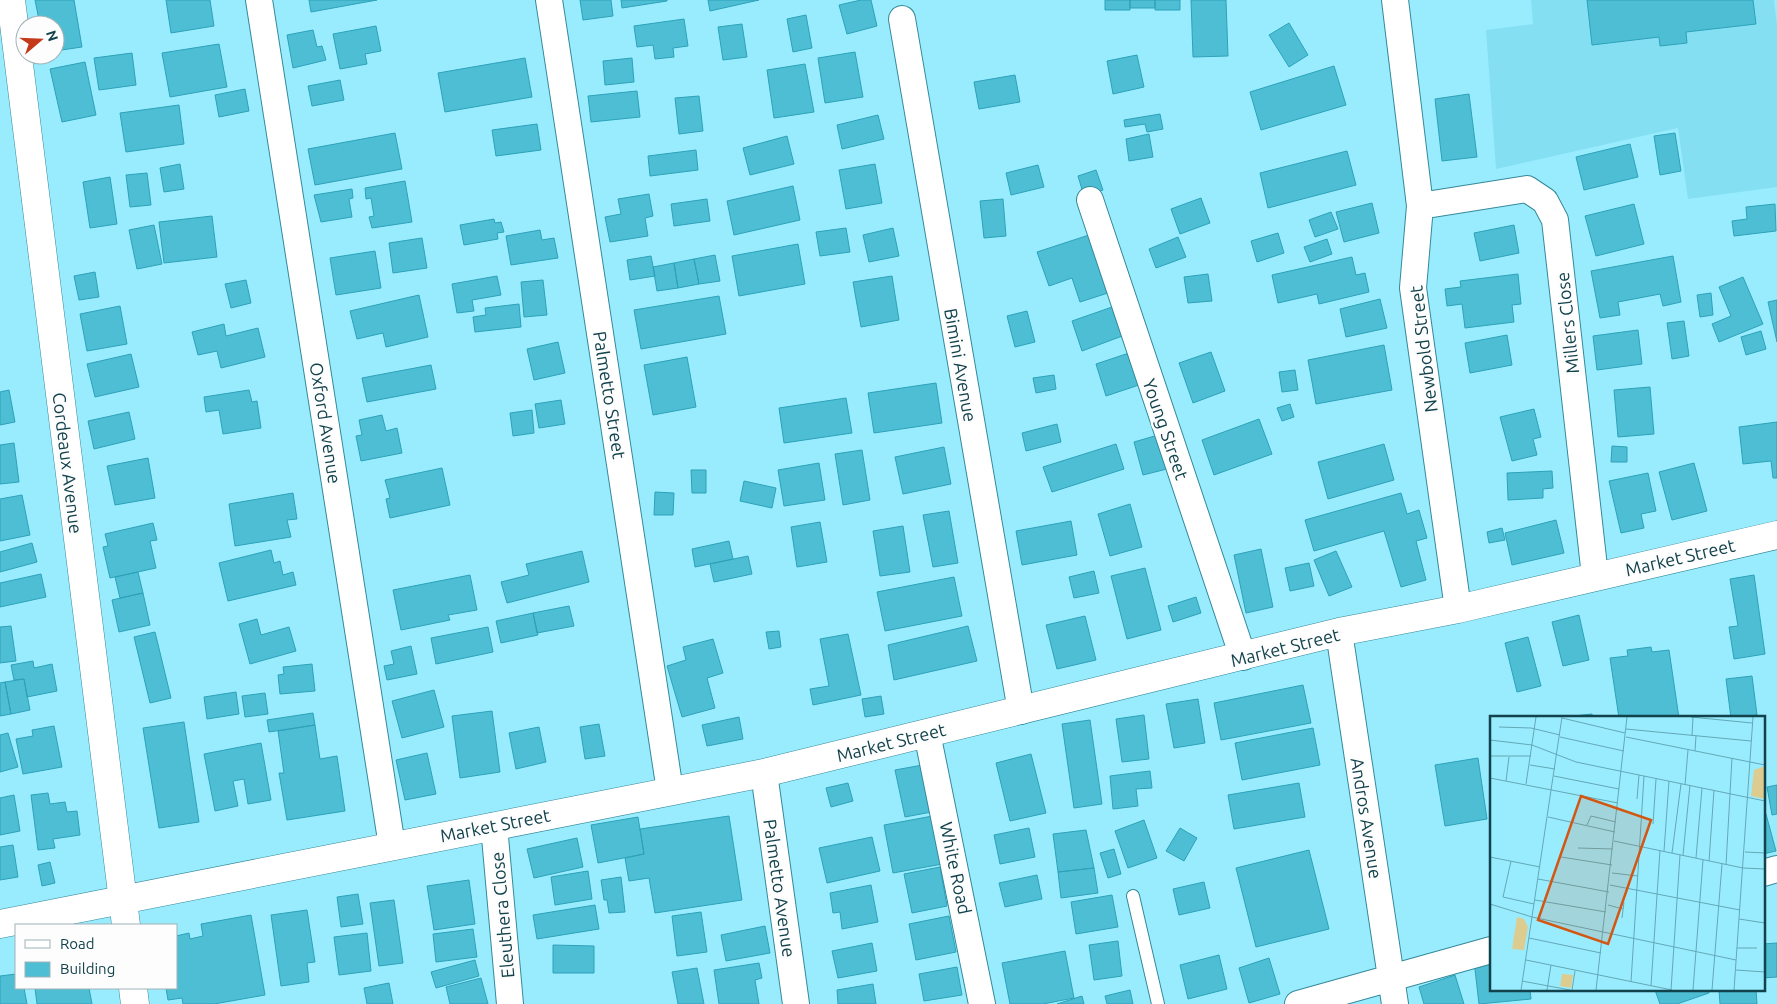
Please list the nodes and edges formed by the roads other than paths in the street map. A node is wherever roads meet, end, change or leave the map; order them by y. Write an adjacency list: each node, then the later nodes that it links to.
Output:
1 (11, 0): 22 (main road, Cordeaux Avenue)
2 (259, 0): 18 (street, Oxford Avenue)
3 (549, 0): 16 (street, Palmetto Street)
4 (1395, 0): 7 (street, Newbold Street)
5 (902, 19): 13 (street, Bimini Avenue)
6 (1090, 200): 12 (street, Young Street)
7 (1420, 206): 9 (street, Millers Close); 10 (street, Newbold Street)
8 (1777, 534): 9 (main road, Market Street)
9 (1595, 576): 10 (main road, Market Street)
10 (1458, 608): 11 (main road, Market Street)
11 (1339, 632): 12 (main road, Market Street); 25 (street, Andros Avenue)
12 (1243, 658): 13 (main road, Market Street)
13 (1021, 711): 14 (main road, Market Street)
14 (927, 733): 15 (main road, Market Street); 30 (street, White Road)
15 (764, 773): 16 (main road, Market Street); 29 (street, Palmetto Avenue)
16 (670, 790): 17 (main road, Market Street)
17 (494, 826): 18 (main road, Market Street); 28 (street, Eleuthera Close)
18 (392, 846): 22 (main road, Market Street)
19 (1777, 869): 20 (street)
20 (1764, 872)
21 (1133, 896): 31 (lane)
22 (124, 912): 23 (main road, Market Street)
23 (0, 924)
24 (1490, 950): 25 (street)
25 (1392, 978): 32 (street); 33 (street, Andros Avenue)
26 (134, 989): 27 (main road)
27 (135, 1004)
28 (510, 1004)
29 (796, 1004)
30 (982, 1004)
31 (1158, 1004)
32 (1298, 1004)
33 (1395, 1004)

